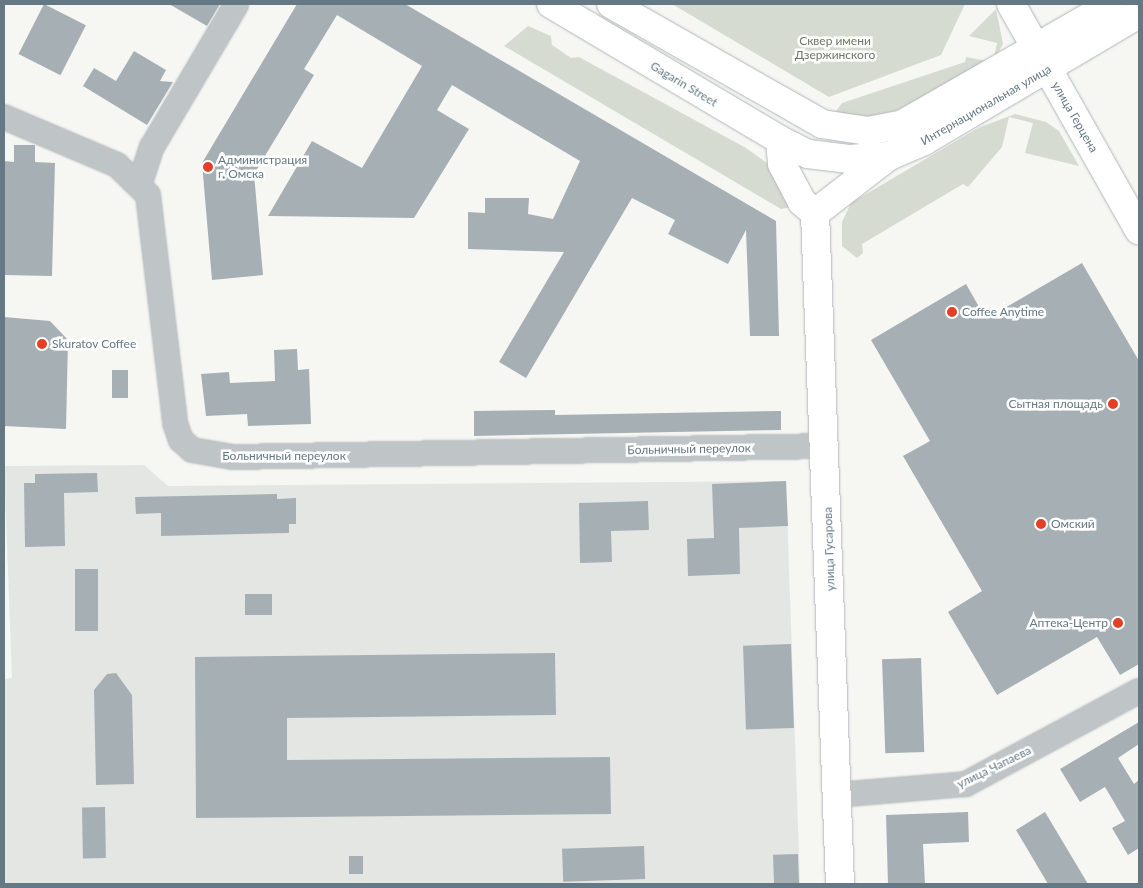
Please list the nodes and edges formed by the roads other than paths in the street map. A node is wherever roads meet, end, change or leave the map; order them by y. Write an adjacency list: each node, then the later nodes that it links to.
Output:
1 (551, 4): 9 (main road, Gagarin Street)
2 (611, 4): 7 (main road, Интернациональная улица)
3 (1012, 4): 7 (main road, улица Герцена)
4 (1112, 4): 7 (main road, Интернациональная улица)
5 (236, 5): 12 (street)
6 (1139, 14): 7 (main road, Интернациональная улица)
7 (1042, 60): 11 (main road, Интернациональная улица); 14 (main road, улица Герцена)
8 (4, 117): 12 (street)
9 (780, 140): 10 (main road, Gagarin Street); 13 (main road)
10 (820, 156): 11 (main road, Интернациональная улица)
11 (889, 156): 13 (main road)
12 (140, 183): 15 (street, Больничный переулок)
13 (815, 213): 15 (main road, улица Гусарова)
14 (1139, 230)
15 (826, 446): 17 (main road, улица Гусарова)
16 (1139, 691): 17 (street, улица Чапаева)
17 (836, 795): 18 (main road, улица Гусарова)
18 (840, 884)

